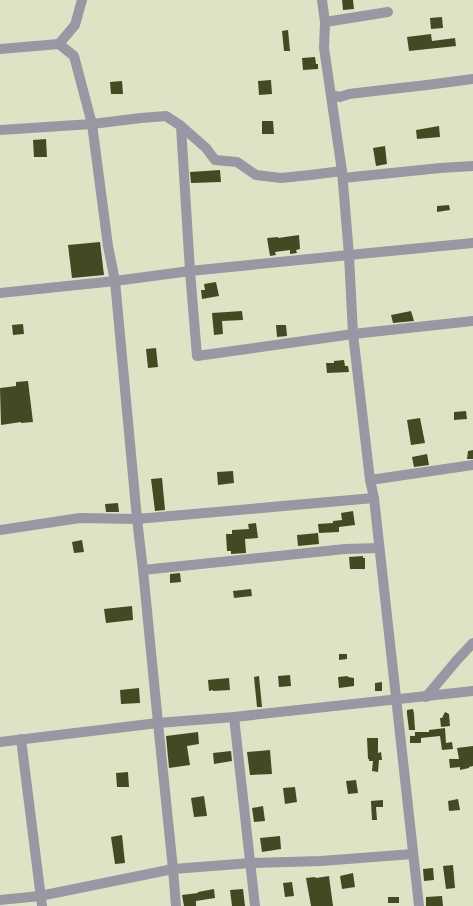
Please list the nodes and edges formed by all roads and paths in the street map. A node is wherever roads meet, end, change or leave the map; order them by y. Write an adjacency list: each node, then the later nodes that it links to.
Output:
1 (82, 0): 5 (street)
2 (322, 0): 4 (street)
3 (388, 12): 4 (street)
4 (324, 22): 8 (street)
5 (59, 44): 6 (street); 9 (street)
6 (0, 49)
7 (473, 79): 8 (street)
8 (331, 95): 13 (street)
9 (92, 124): 10 (street); 11 (street); 17 (street)
10 (181, 126): 13 (street); 16 (street)
11 (0, 130)
12 (473, 166): 13 (street)
13 (343, 175): 15 (street)
14 (473, 243): 15 (street)
15 (349, 255): 16 (street); 20 (street)
16 (190, 272): 17 (street); 20 (street)
17 (115, 281): 18 (street); 24 (street)
18 (0, 293)
19 (473, 322): 20 (street)
20 (352, 334): 22 (street)
21 (473, 465): 22 (street)
22 (370, 480): 23 (street)
23 (374, 498): 24 (street); 26 (street)
24 (137, 519): 25 (street); 27 (street)
25 (0, 530)
26 (379, 548): 27 (street); 31 (street)
27 (143, 570): 33 (street)
28 (473, 643): 30 (street)
29 (473, 691): 30 (street)
30 (426, 697): 31 (street)
31 (396, 700): 32 (street); 36 (street)
32 (234, 717): 33 (street); 37 (street)
33 (158, 723): 34 (street); 38 (street)
34 (21, 740): 35 (street); 40 (street)
35 (0, 742)
36 (413, 854): 37 (street); 43 (street)
37 (251, 863): 38 (street); 42 (street)
38 (173, 869): 40 (street); 41 (street)
39 (0, 900): 40 (street)
40 (41, 901)
41 (176, 906)
42 (255, 906)
43 (419, 906)

